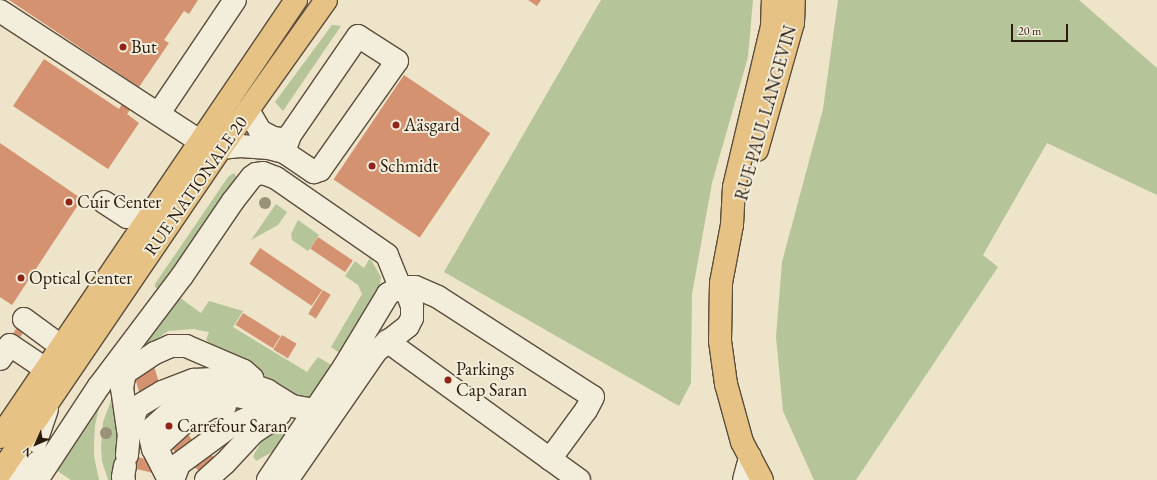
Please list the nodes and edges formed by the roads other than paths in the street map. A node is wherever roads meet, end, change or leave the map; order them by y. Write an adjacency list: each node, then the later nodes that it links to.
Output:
1 (235, 0): 8 (lane)
2 (296, 0): 9 (main road, RUE NATIONALE 20)
3 (326, 0): 7 (main road, RUE NATIONALE 20)
4 (773, 0): 13 (main road, RUE PAUL LANGEVIN)
5 (794, 0): 13 (main road, RUE PAUL LANGEVIN)
6 (0, 12): 8 (lane)
7 (248, 110): 9 (main road, RUE NATIONALE 20); 10 (lane)
8 (159, 113): 9 (lane)
9 (211, 145): 10 (lane); 12 (main road, RUE NATIONALE 20); 21 (main road, RUE NATIONALE 20)
10 (285, 146): 10 (lane)
11 (104, 202): 12 (lane)
12 (150, 214): 17 (main road, RUE NATIONALE 20)
13 (732, 225): 26 (main road, RUE PAUL LANGEVIN)
14 (400, 287): 16 (lane); 23 (lane); 27 (lane); 31 (lane)
15 (24, 319): 17 (lane)
16 (387, 341): 27 (lane); 36 (lane)
17 (62, 347): 19 (main road, RUE NATIONALE 20)
18 (0, 359): 19 (lane)
19 (47, 370): 25 (main road, RUE NATIONALE 20)
20 (238, 375): 23 (lane); 24 (lane); 24 (lane)
21 (51, 398): 29 (main road, RUE NATIONALE 20); 30 (lane)
22 (271, 413): 23 (lane); 32 (lane); 32 (lane); 33 (lane); 34 (lane)
23 (312, 415): 35 (lane)
24 (129, 422): 28 (lane)
25 (0, 437)
26 (750, 458): 38 (lane); 39 (main road, RUE PAUL LANGEVIN)
27 (550, 459): 37 (lane)
28 (126, 467)
29 (0, 473)
30 (13, 480)
31 (37, 480)
32 (171, 480)
33 (187, 480)
34 (206, 480)
35 (268, 480)
36 (287, 480)
37 (579, 480)
38 (744, 480)
39 (762, 480)

